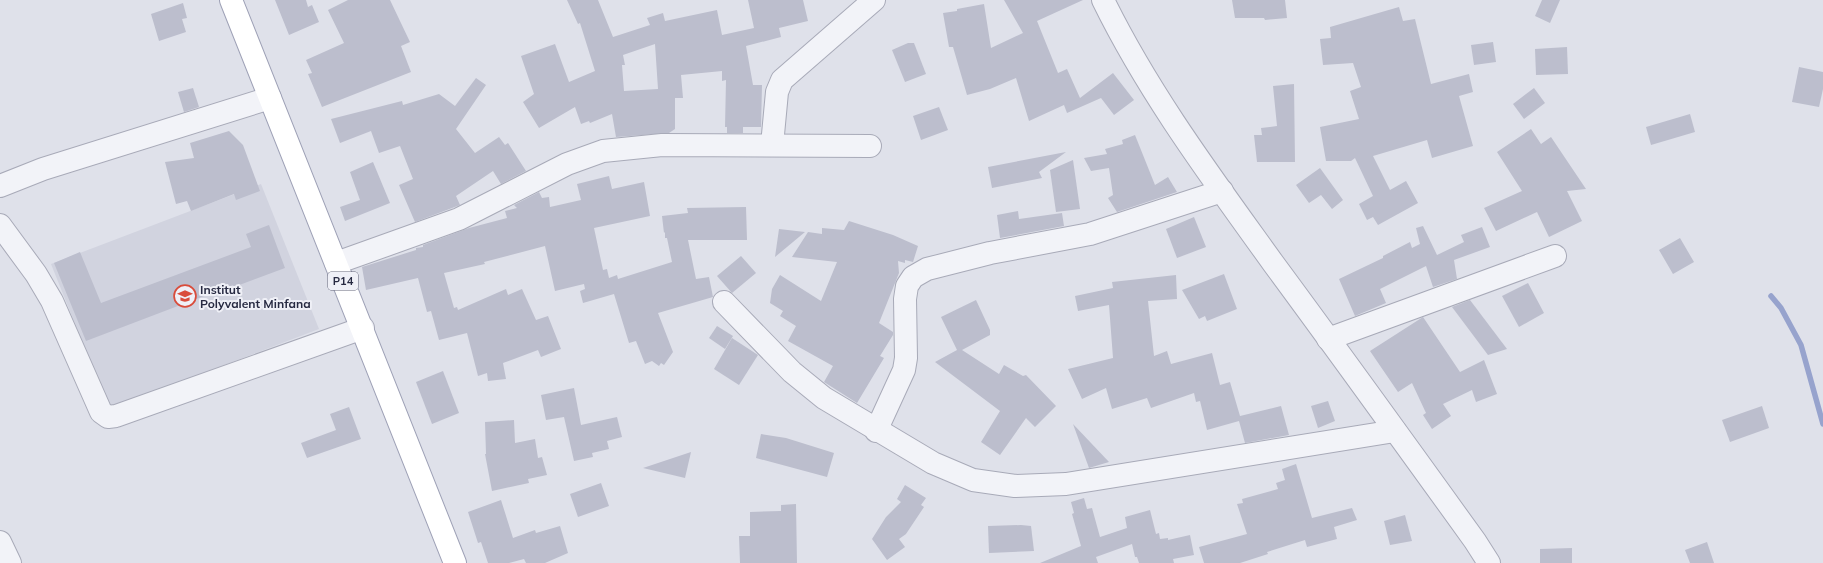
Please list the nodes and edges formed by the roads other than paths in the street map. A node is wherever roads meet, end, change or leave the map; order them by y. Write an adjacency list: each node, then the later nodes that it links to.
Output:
1 (231, 0): 4 (main road, P14)
2 (874, 0): 5 (street)
3 (1103, 0): 8 (street)
4 (270, 98): 7 (street); 11 (main road, P14)
5 (772, 145): 6 (street); 11 (street)
6 (870, 146)
7 (0, 186)
8 (1222, 191): 14 (street); 15 (street)
9 (0, 225): 13 (street)
10 (1555, 256): 14 (street)
11 (336, 263): 13 (main road, P14)
12 (724, 302): 15 (street)
13 (363, 328): 19 (main road, P14)
14 (1328, 339): 16 (street)
15 (876, 431): 16 (street)
16 (1395, 431): 20 (street)
17 (0, 542): 18 (street)
18 (10, 563)
19 (455, 563)
20 (1489, 563)

